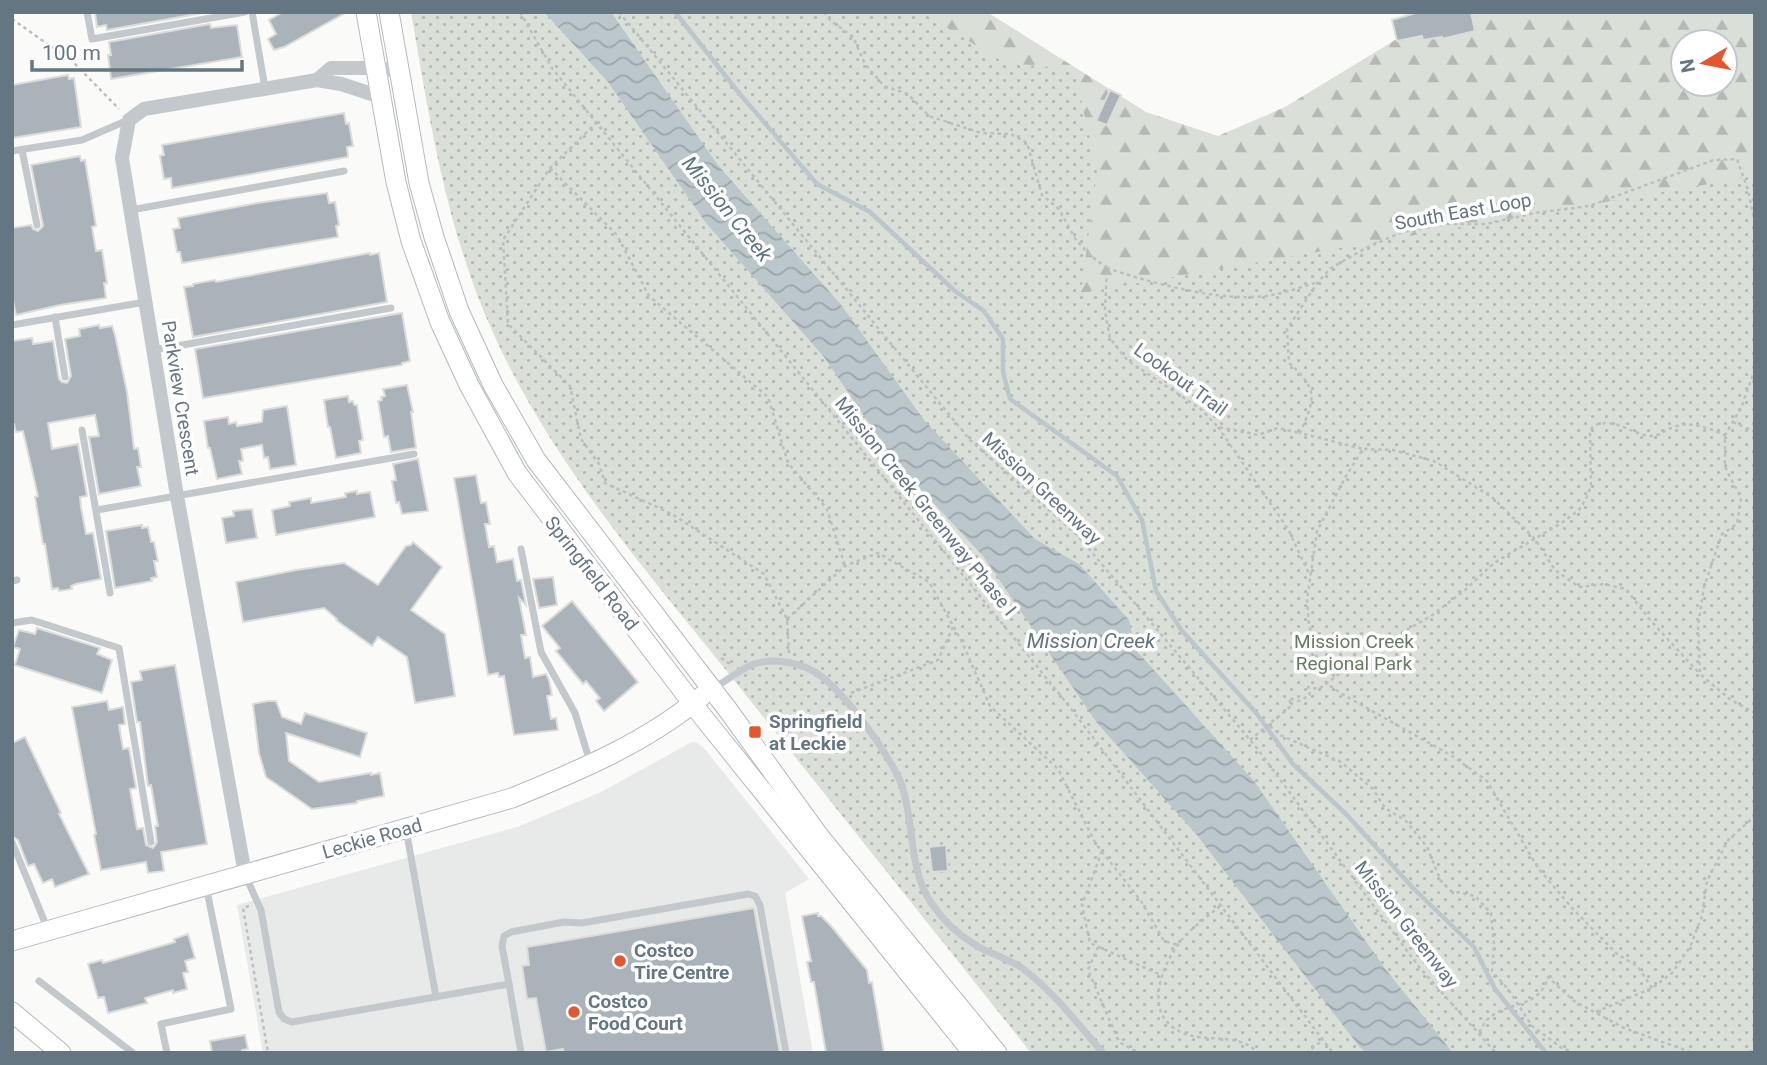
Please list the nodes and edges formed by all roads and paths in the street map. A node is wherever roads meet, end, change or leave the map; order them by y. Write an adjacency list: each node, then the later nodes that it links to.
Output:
1 (88, 12): 2 (lane)
2 (245, 12)
3 (252, 12): 13 (lane)
4 (366, 12): 10 (main road, Springfield Road)
5 (389, 12): 11 (main road, Springfield Road)
6 (520, 12): 16 (path, Mission Creek Greenway Phase I)
7 (619, 12): 59 (path, Mission Greenway)
8 (824, 12): 24 (path)
9 (12, 19): 15 (path)
10 (376, 68): 11 (street); 12 (street); 14 (main road, Springfield Road)
11 (399, 71): 54 (main road, Springfield Road)
12 (317, 80): 13 (street); 14 (street)
13 (265, 89): 15 (street)
14 (381, 97): 56 (main road, Springfield Road)
15 (129, 120): 17 (lane); 21 (street, Parkview Crescent)
16 (597, 122): 19 (path); 69 (path, Mission Creek Greenway Phase I)
17 (22, 150): 18 (lane); 23 (lane)
18 (12, 151)
19 (550, 168): 45 (path); 48 (path)
20 (344, 171): 21 (lane)
21 (130, 211): 26 (street, Parkview Crescent)
22 (1755, 224): 25 (path, South East Loop)
23 (37, 225)
24 (1107, 268): 25 (path); 34 (path, Lookout Trail)
25 (1318, 282): 37 (path, South East Loop)
26 (145, 302): 28 (lane); 30 (street, Parkview Crescent)
27 (391, 308): 30 (lane)
28 (54, 317): 29 (lane); 32 (lane)
29 (12, 325)
30 (153, 350): 41 (street, Parkview Crescent)
31 (1755, 369): 33 (path)
32 (65, 377)
33 (1733, 422): 36 (path); 38 (path)
34 (1218, 426): 37 (path, Lookout Trail); 46 (path)
35 (82, 430): 42 (lane)
36 (1755, 432)
37 (1300, 433): 39 (path)
38 (1725, 435): 43 (path); 52 (path)
39 (1363, 449): 43 (path); 46 (path)
40 (414, 454): 41 (lane)
41 (177, 496): 42 (lane); 66 (street, Parkview Crescent)
42 (97, 510): 47 (lane)
43 (1535, 539): 52 (path); 53 (path)
44 (521, 549): 60 (lane)
45 (845, 566): 48 (path); 50 (path)
46 (1310, 576): 53 (path)
47 (110, 593)
48 (788, 619): 51 (path)
49 (12, 623): 64 (lane)
50 (953, 627): 55 (path); 65 (path)
51 (789, 662): 54 (lane); 55 (lane)
52 (1700, 674): 57 (path)
53 (1326, 682): 58 (path); 77 (path)
54 (711, 689): 56 (main road, Leckie Road); 92 (main road, Springfield Road)
55 (842, 697): 93 (lane)
56 (693, 704): 60 (main road, Leckie Road); 91 (main road, Springfield Road)
57 (1755, 713)
58 (1269, 726): 59 (path); 79 (path)
59 (1250, 740): 82 (path, Mission Greenway)
60 (592, 766): 62 (main road, Leckie Road)
61 (1755, 816): 77 (path)
62 (406, 828): 66 (main road, Leckie Road); 78 (lane)
63 (12, 842): 70 (lane)
64 (151, 842)
65 (1101, 851): 72 (path); 73 (path)
66 (245, 874): 67 (main road, Leckie Road); 68 (lane)
67 (206, 886): 70 (main road, Leckie Road); 87 (lane)
68 (258, 904): 78 (lane); 88 (path)
69 (1221, 905): 72 (path); 83 (path, Mission Creek Greenway Phase I)
70 (48, 930): 71 (main road, Leckie Road)
71 (12, 941)
72 (1178, 945): 74 (path)
73 (1098, 947): 74 (path); 94 (path)
74 (1162, 976): 95 (path)
75 (39, 981): 86 (lane)
76 (509, 984): 78 (lane); 89 (lane); 90 (lane)
77 (1652, 988): 81 (path)
78 (436, 997)
79 (1518, 1004): 81 (path); 82 (path); 99 (path)
80 (12, 1012): 85 (main road)
81 (1596, 1012): 100 (path)
82 (1478, 1032): 98 (path, Mission Greenway)
83 (1323, 1040): 96 (path); 97 (path, Mission Creek Greenway Phase I)
84 (1755, 1051): 101 (path)
85 (61, 1053)
86 (133, 1053)
87 (167, 1053)
88 (268, 1053)
89 (521, 1053)
90 (786, 1053)
91 (973, 1053)
92 (997, 1053)
93 (1103, 1053)
94 (1139, 1053)
95 (1258, 1053)
96 (1307, 1053)
97 (1333, 1053)
98 (1496, 1053)
99 (1574, 1053)
100 (1693, 1053)
101 (1735, 1053)

